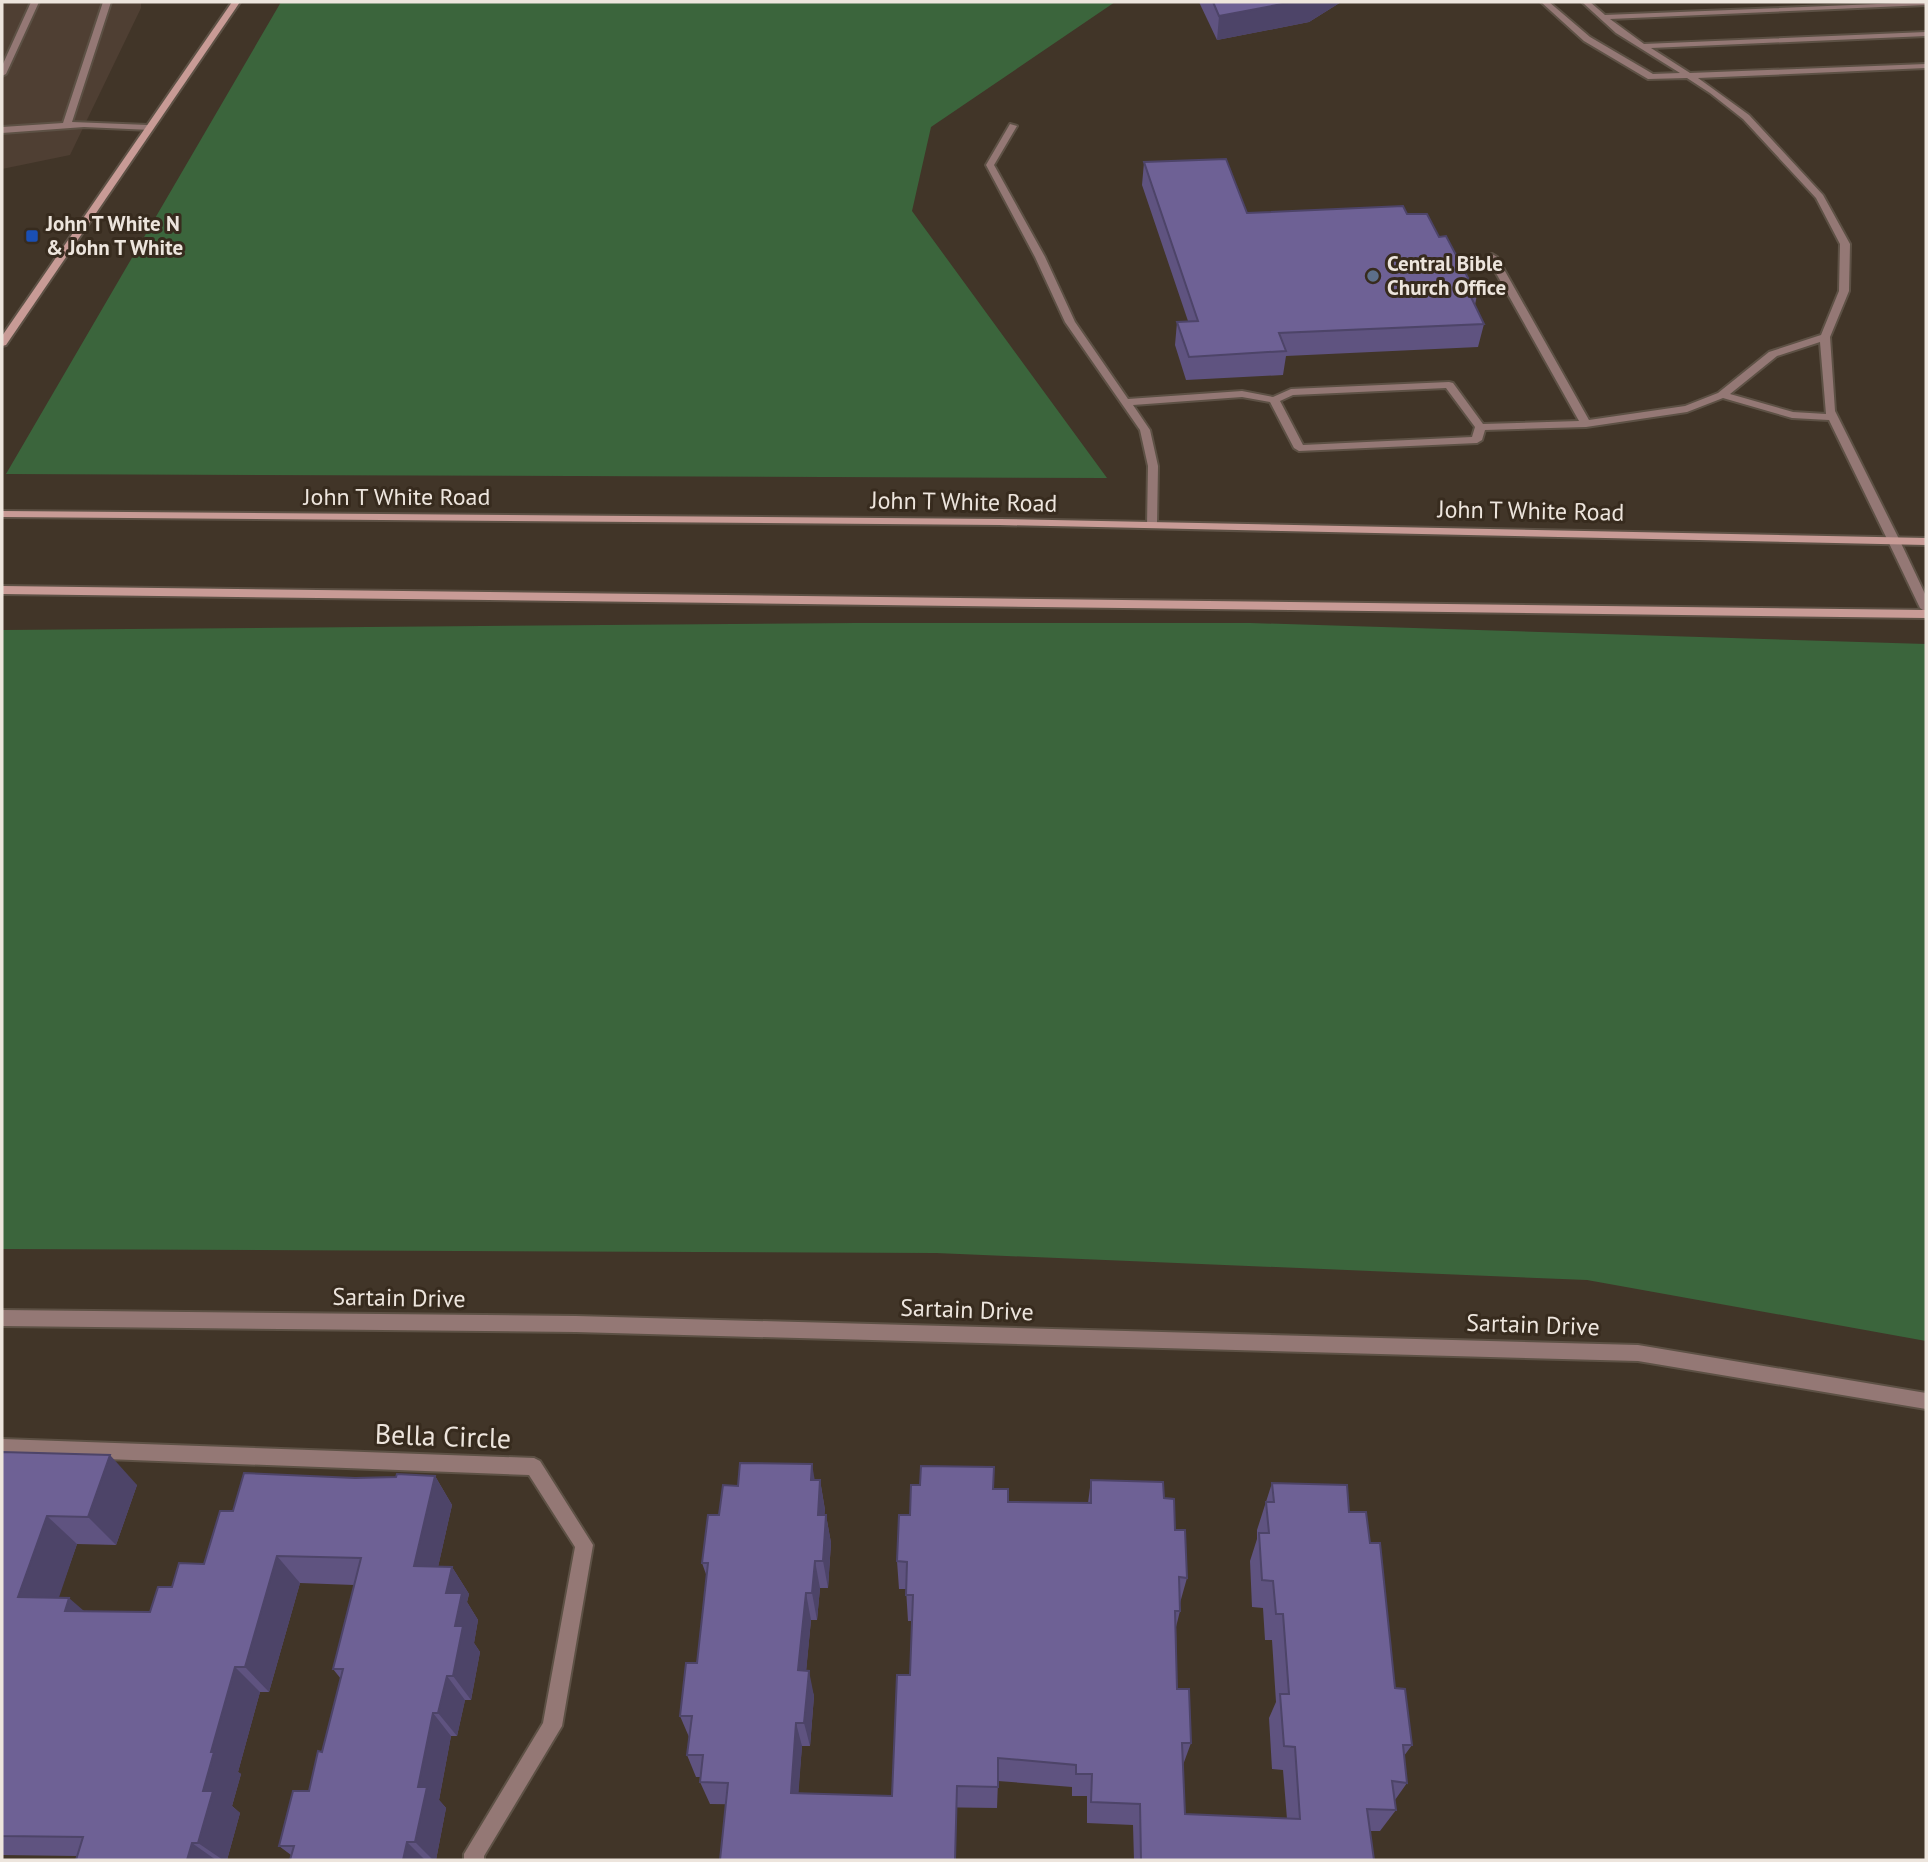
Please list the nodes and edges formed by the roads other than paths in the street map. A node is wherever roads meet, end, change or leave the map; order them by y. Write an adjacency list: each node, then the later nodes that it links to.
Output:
1 (35, 2): 12 (street)
2 (107, 2): 14 (street)
3 (236, 2): 16 (main road)
4 (1545, 2): 13 (street)
5 (1586, 2): 8 (street)
6 (1926, 2): 7 (street)
7 (1894, 3): 8 (street)
8 (1603, 17): 10 (street)
9 (1926, 34): 10 (street)
10 (1643, 46): 13 (street)
11 (1926, 66): 13 (street)
12 (2, 74)
13 (1689, 75): 19 (street)
14 (67, 125): 16 (street); 17 (street)
15 (1013, 126): 23 (street)
16 (148, 128): 20 (main road)
17 (2, 130)
18 (1492, 257): 25 (street)
19 (1825, 337): 21 (street); 24 (street)
20 (2, 343)
21 (1722, 395): 24 (street); 25 (street)
22 (1274, 400): 23 (street); 26 (street); 26 (street)
23 (1125, 402): 28 (street)
24 (1833, 417): 29 (street)
25 (1586, 424): 26 (street)
26 (1480, 427)
27 (2, 514): 28 (main road, John T White Road)
28 (1151, 525): 29 (main road, John T White Road)
29 (1894, 541): 30 (main road, John T White Road); 32 (street)
30 (1926, 542)
31 (2, 592): 33 (main road)
32 (1926, 608)
33 (1926, 614)
34 (2, 1318): 35 (street, Sartain Drive)
35 (1926, 1401)
36 (2, 1447): 37 (street, Bella Circle)
37 (474, 1860)

